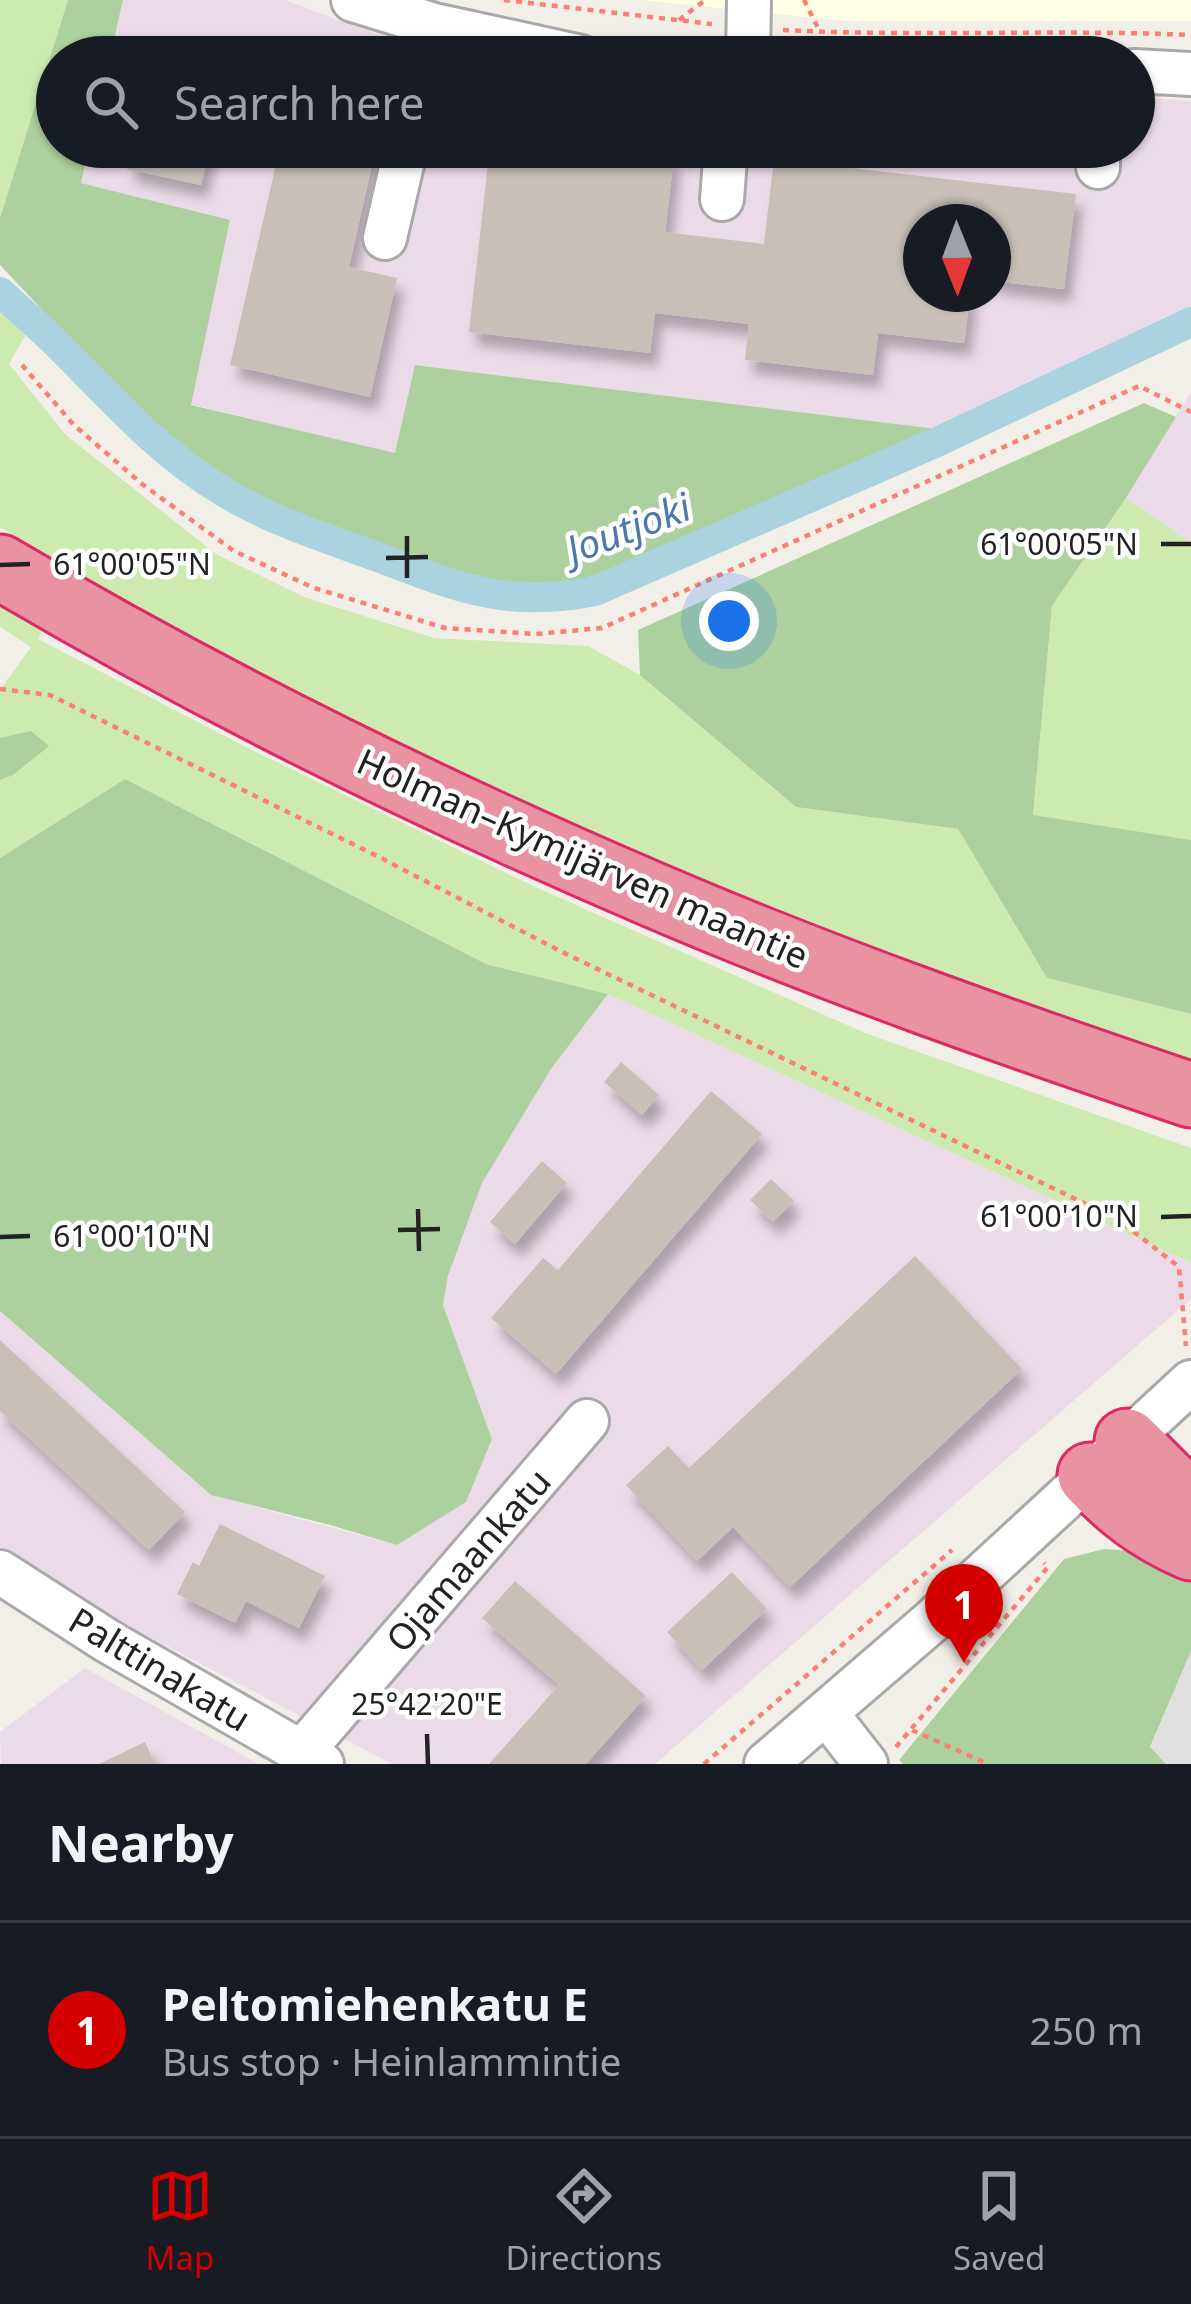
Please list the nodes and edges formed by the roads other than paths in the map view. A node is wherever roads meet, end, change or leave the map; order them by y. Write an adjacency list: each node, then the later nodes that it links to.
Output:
1 (353, 0): 2 (street)
2 (421, 36)
3 (1155, 72): 4 (street)
4 (1191, 74)
5 (401, 168): 8 (street)
6 (724, 168): 7 (street)
7 (722, 199)
8 (386, 238)
9 (0, 568): 10 (highway, Holman–Kymijärven maantie)
10 (1191, 1095)
11 (1189, 1356): 13 (street)
12 (586, 1421): 19 (street, Ojamaankatu)
13 (1108, 1458): 14 (highway); 15 (highway); 17 (street)
14 (1191, 1505)
15 (1191, 1548)
16 (0, 1572): 19 (street, Palttinakatu)
17 (826, 1714): 18 (street); 20 (street)
18 (881, 1756)
19 (312, 1758)
20 (766, 1764)

